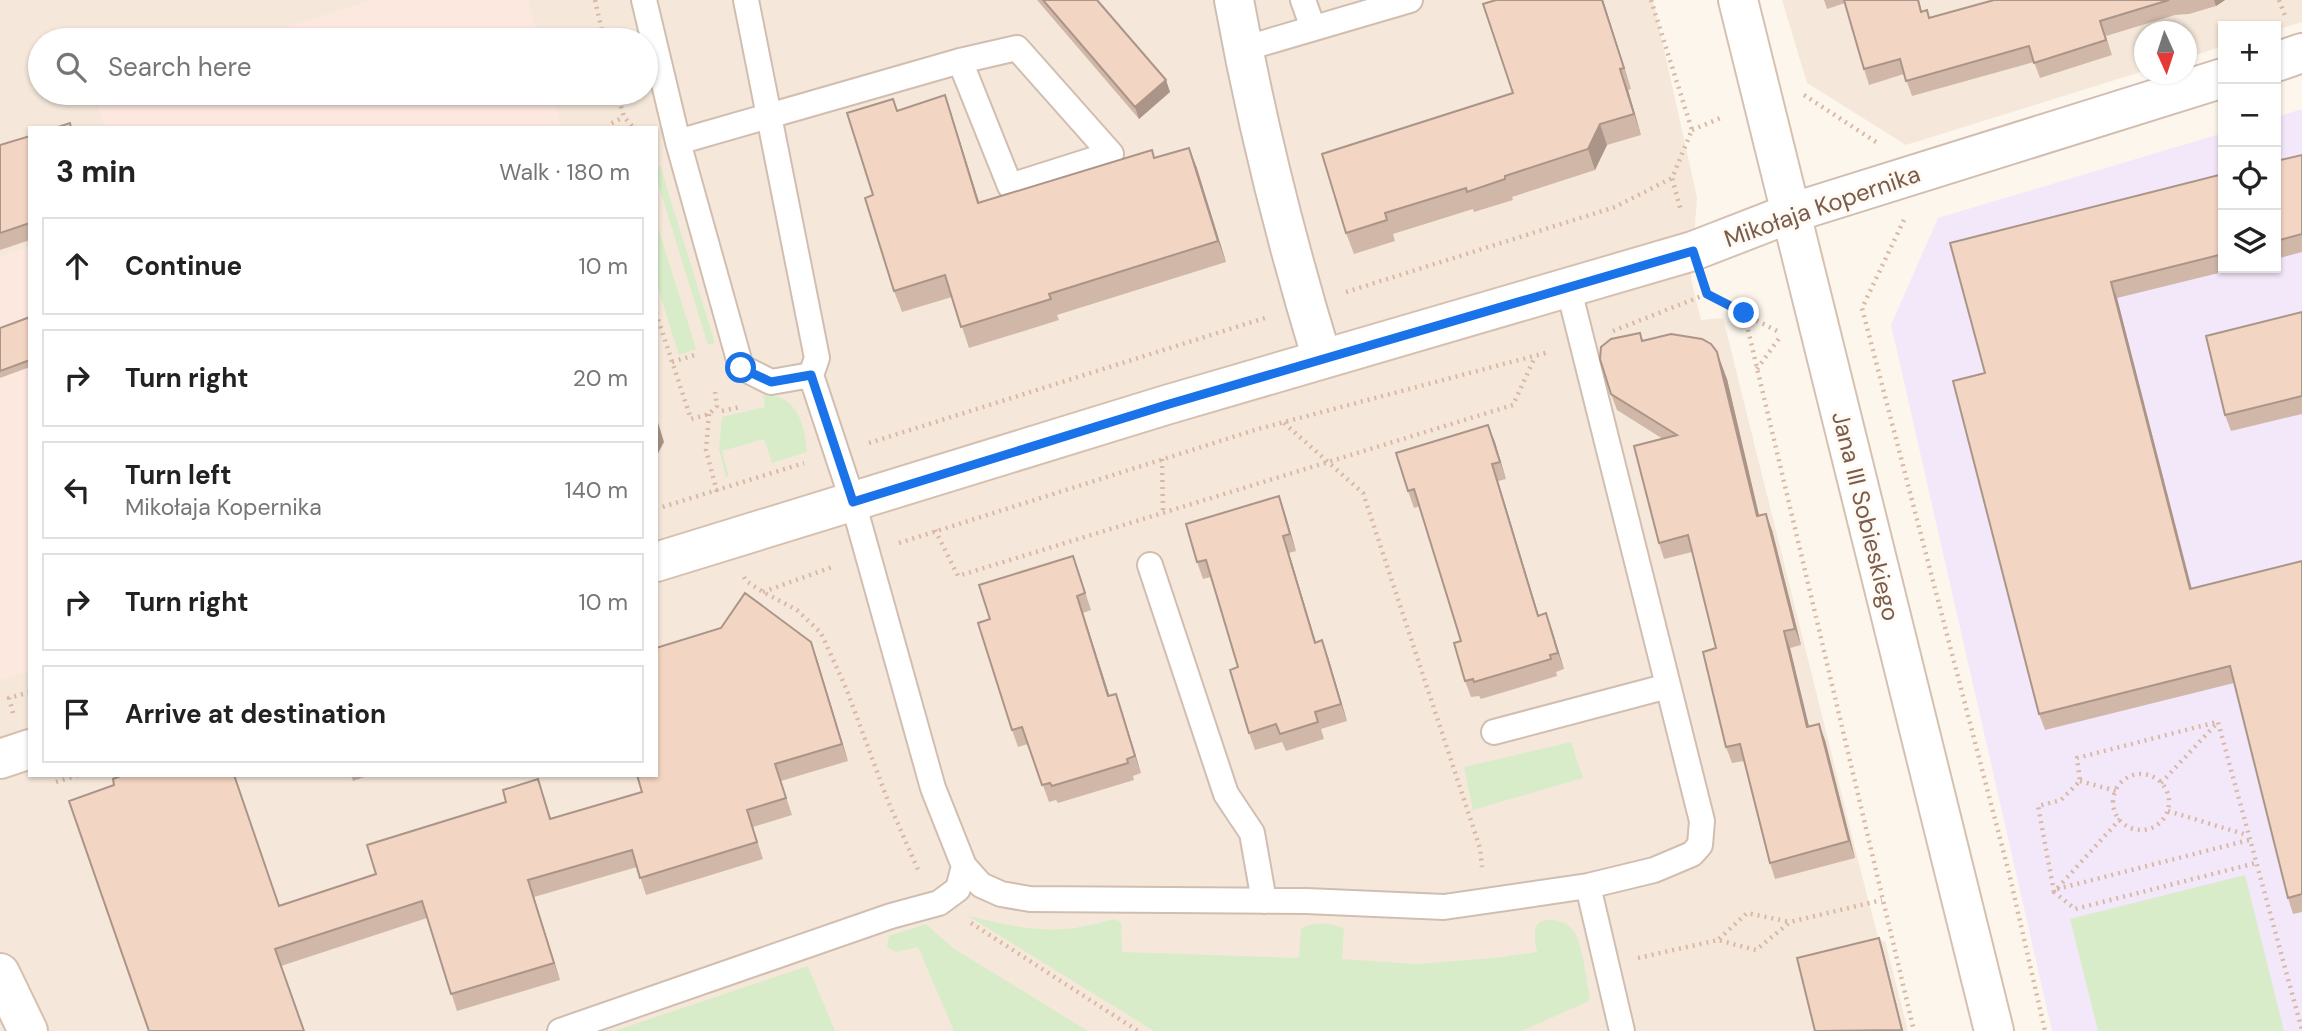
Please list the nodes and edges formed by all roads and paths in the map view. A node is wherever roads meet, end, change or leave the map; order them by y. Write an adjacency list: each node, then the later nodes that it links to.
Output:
1 (595, 0): 9 (path)
2 (644, 0): 10 (lane)
3 (746, 0): 21 (lane)
4 (1234, 0): 12 (street)
5 (1303, 0): 11 (lane)
6 (1410, 0): 11 (lane)
7 (1651, 0): 25 (path)
8 (1738, 0): 27 (street, Jana III Sobieskiego)
9 (601, 28)
10 (651, 28)
11 (1313, 29): 12 (lane)
12 (1243, 49): 31 (street)
13 (2302, 53): 15 (street)
14 (658, 58): 24 (lane)
15 (2281, 60)
16 (960, 61): 16 (lane); 21 (lane)
17 (2218, 80): 26 (street, Mikołaja Kopernika)
18 (1797, 90): 26 (path)
19 (620, 105): 20 (path)
20 (624, 117): 22 (path); 23 (path)
21 (770, 117): 24 (lane); 40 (lane)
22 (608, 126)
23 (633, 126)
24 (678, 142): 40 (lane)
25 (1672, 178): 28 (path); 31 (path)
26 (1893, 180): 27 (street, Mikołaja Kopernika); 83 (path)
27 (1791, 213): 28 (street, Mikołaja Kopernika); 82 (street, Jana III Sobieskiego)
28 (1693, 251): 29 (street, Mikołaja Kopernika); 30 (path)
29 (1568, 286): 34 (lane); 37 (street, Mikołaja Kopernika)
30 (1707, 294): 34 (path); 39 (path)
31 (1306, 304): 37 (street); 42 (path)
32 (658, 319): 38 (path)
33 (1782, 333): 39 (path)
34 (1581, 343): 36 (path); 55 (lane)
35 (698, 354): 38 (path)
36 (1536, 356): 41 (path); 44 (path)
37 (1322, 359): 46 (street, Mikołaja Kopernika)
38 (672, 362): 45 (path)
39 (1757, 369): 70 (path)
40 (811, 375): 42 (lane)
41 (1284, 422): 43 (path); 44 (path)
42 (836, 453): 45 (path); 46 (lane)
43 (1162, 459): 49 (path); 50 (path)
44 (1330, 462): 49 (path); 72 (path)
45 (716, 490): 47 (path); 48 (path)
46 (853, 502): 51 (lane); 52 (street, Mikołaja Kopernika)
47 (720, 503)
48 (658, 508)
49 (1163, 513): 50 (path)
50 (935, 530): 51 (path)
51 (868, 554): 54 (path); 67 (lane)
52 (658, 561)
53 (1150, 565): 71 (lane)
54 (763, 592)
55 (1668, 686): 57 (lane); 68 (lane)
56 (2218, 722): 60 (path); 61 (path); 65 (path)
57 (1494, 732)
58 (28, 750): 59 (street)
59 (0, 759)
60 (2080, 781): 62 (path); 69 (path)
61 (2161, 783): 62 (path); 63 (path)
62 (2116, 791): 64 (path)
63 (2168, 811): 64 (path); 65 (path)
64 (2120, 819): 69 (path)
65 (2249, 838): 66 (path); 69 (path)
66 (2256, 863): 69 (path); 77 (path)
67 (964, 866): 71 (lane); 79 (lane)
68 (1588, 886): 72 (lane); 75 (lane)
69 (2055, 890)
70 (1882, 900): 73 (path); 81 (path)
71 (1264, 901): 72 (lane)
72 (1486, 901)
73 (1790, 922): 74 (path); 74 (path)
74 (1718, 940): 75 (path)
75 (1606, 965): 80 (lane)
76 (0, 973): 78 (street)
77 (2302, 1030)
78 (28, 1031)
79 (560, 1031)
80 (1622, 1031)
81 (1914, 1031)
82 (1994, 1031)
83 (2045, 1031)

